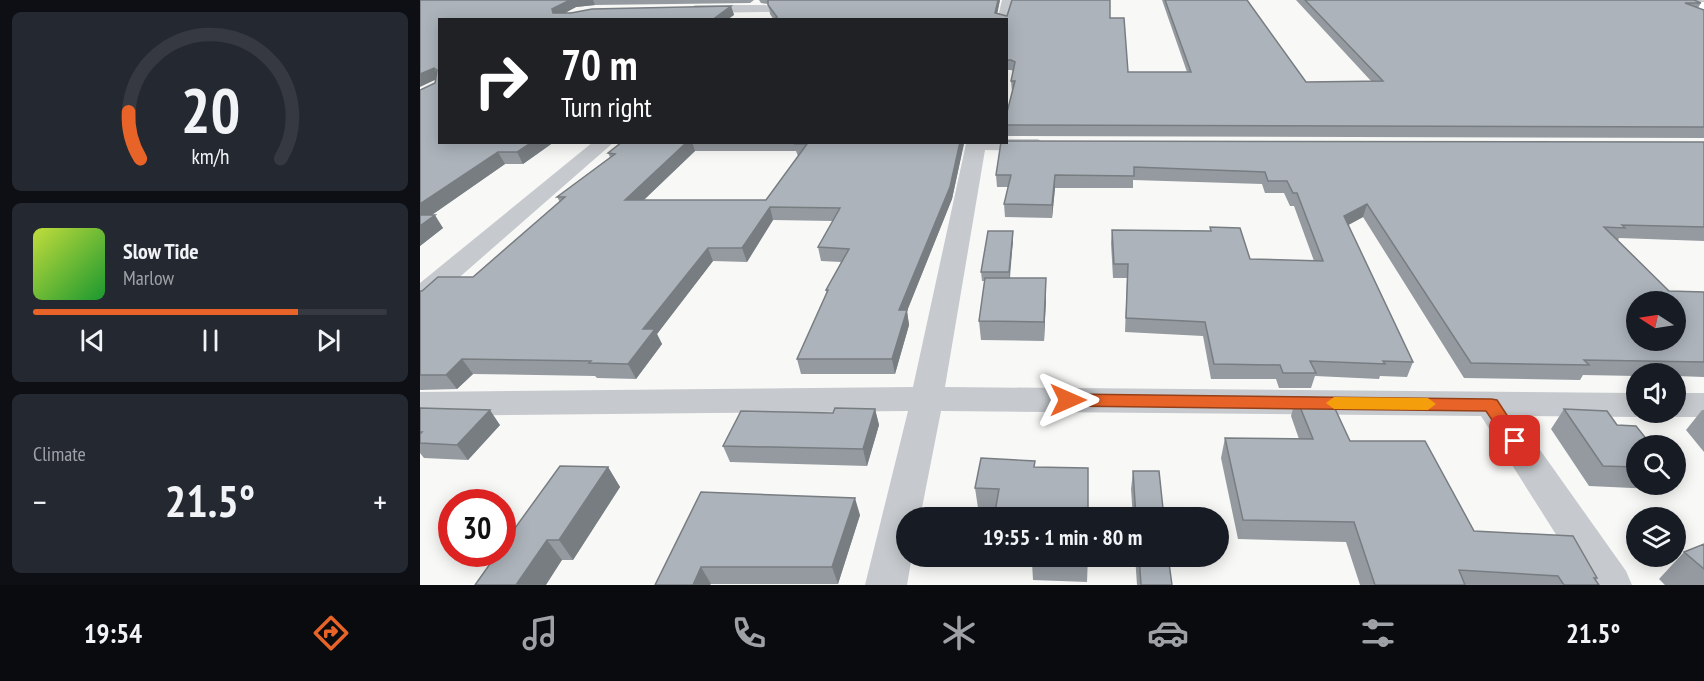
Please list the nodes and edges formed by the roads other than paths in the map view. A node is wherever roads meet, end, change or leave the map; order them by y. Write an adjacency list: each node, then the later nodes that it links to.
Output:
1 (776, 0): 6 (street)
2 (1008, 0): 8 (street)
3 (1687, 0): 4 (highway)
4 (1704, 7)
5 (686, 9): 6 (street)
6 (765, 9): 7 (street)
7 (754, 18)
8 (1004, 18)
9 (603, 144): 13 (street)
10 (977, 144): 14 (street)
11 (1008, 144): 12 (street)
12 (1059, 145)
13 (420, 297)
14 (927, 399): 15 (street); 16 (street); 20 (street)
15 (420, 404)
16 (1491, 405): 17 (street); 21 (street)
17 (1626, 405)
18 (1686, 405): 19 (street)
19 (1704, 405)
20 (886, 585)
21 (1611, 585)

